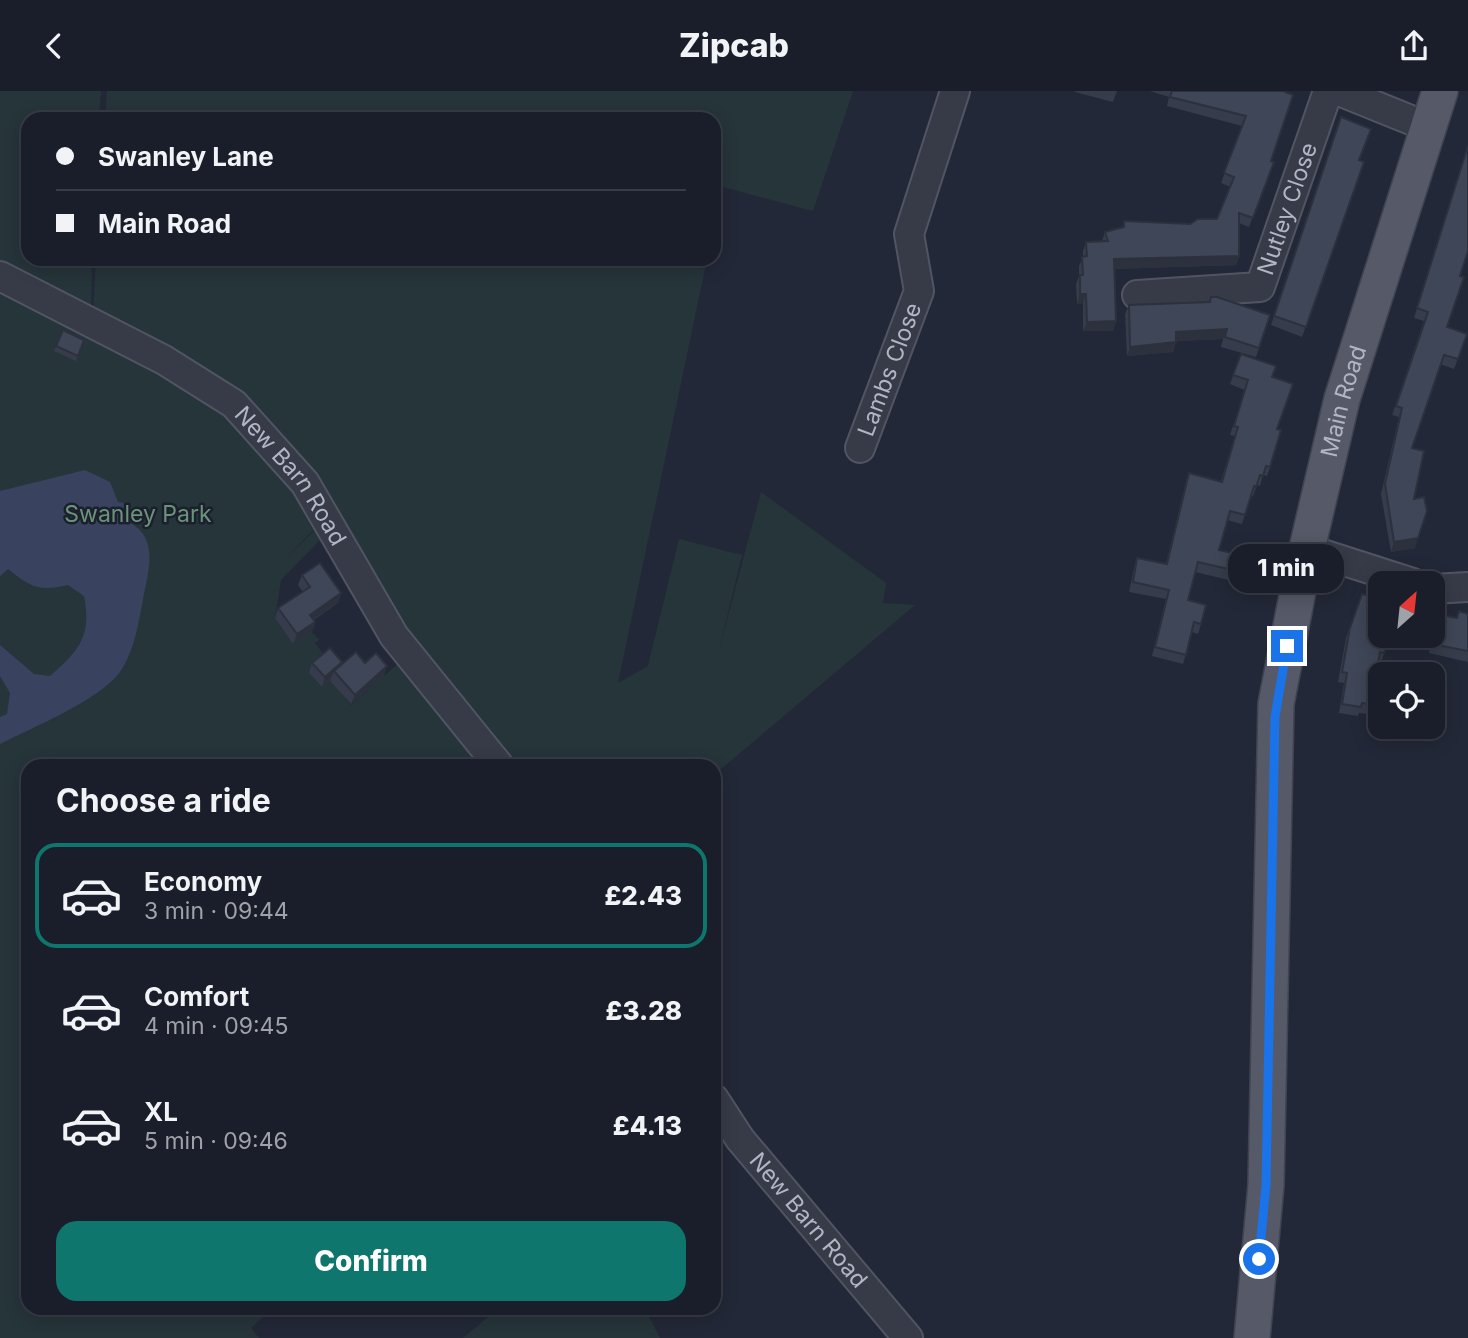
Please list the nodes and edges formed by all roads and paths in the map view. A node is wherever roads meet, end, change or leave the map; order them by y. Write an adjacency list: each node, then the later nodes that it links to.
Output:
1 (955, 91): 8 (street, Lambs Close)
2 (1328, 91): 7 (street, Nutley Close)
3 (1339, 91): 5 (street)
4 (1440, 91): 5 (main road, Main Road)
5 (1428, 127): 9 (main road, Main Road)
6 (0, 276): 13 (street, New Barn Road)
7 (1137, 295)
8 (860, 448)
9 (1307, 549): 10 (street); 16 (main road, Main Road)
10 (1376, 571)
11 (1468, 587): 12 (street)
12 (1446, 588)
13 (494, 759)
14 (721, 1110): 15 (street, New Barn Road)
15 (908, 1338)
16 (1252, 1338)

